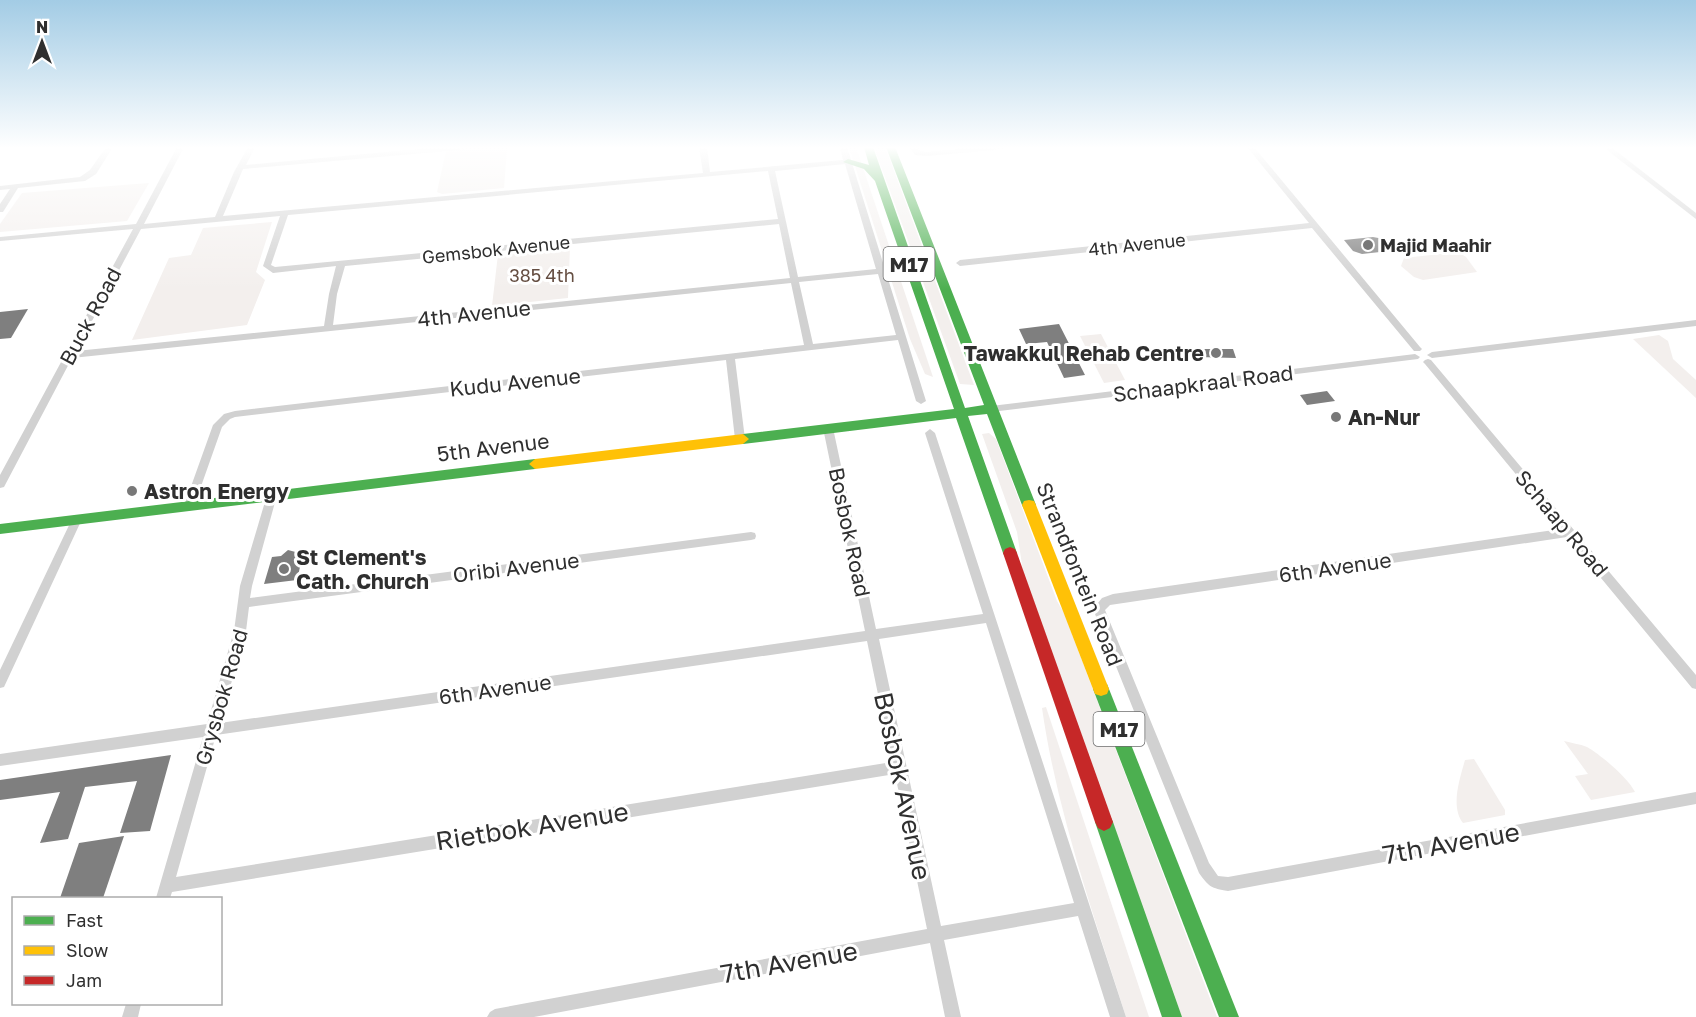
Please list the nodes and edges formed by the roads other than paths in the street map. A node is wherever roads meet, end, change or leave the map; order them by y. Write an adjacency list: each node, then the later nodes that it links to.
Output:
1 (10, 194): 11 (street)
2 (156, 194): 17 (street, Buck Road)
3 (228, 194): 14 (street)
4 (479, 194): 12 (street)
5 (777, 194): 15 (street)
6 (858, 194): 21 (street)
7 (884, 194): 33 (main road, M17)
8 (908, 194): 32 (main road, Strandfontein Road / M17)
9 (1289, 194): 16 (street)
10 (1667, 194): 13 (street)
11 (0, 210)
12 (285, 212): 14 (street); 20 (street, Gemsbok Avenue)
13 (1696, 217)
14 (218, 219): 17 (street)
15 (783, 221): 20 (street, Gemsbok Avenue); 22 (street)
16 (1314, 225): 19 (street, 4th Avenue); 27 (street)
17 (139, 226): 18 (street); 28 (street, Buck Road)
18 (0, 239)
19 (960, 263)
20 (341, 264): 24 (street)
21 (880, 271): 22 (street, 4th Avenue); 25 (street)
22 (795, 279): 24 (street, 4th Avenue); 26 (street)
23 (1696, 323): 30 (street)
24 (328, 328): 28 (street, 4th Avenue)
25 (901, 337): 26 (street, Kudu Avenue); 31 (street)
26 (809, 348): 29 (street, Kudu Avenue)
27 (1416, 353): 30 (street); 32 (street, Schaapkraal Road)
28 (69, 355): 37 (street, Buck Road)
29 (730, 358): 36 (street); 39 (street, Kudu Avenue)
30 (1430, 359): 42 (street, Schaap Road)
31 (921, 401)
32 (991, 409): 33 (main road, 5th Avenue); 62 (main road, Strandfontein Road / M17)
33 (961, 413): 34 (main road, 5th Avenue); 61 (main road, M17)
34 (828, 429): 36 (main road, 5th Avenue); 46 (street, Bosbok Road)
35 (930, 433): 45 (street)
36 (740, 439): 38 (main road, 5th Avenue)
37 (0, 484)
38 (272, 495): 39 (main road, 5th Avenue); 44 (street, Grysbok Road)
39 (189, 506): 40 (main road, 5th Avenue)
40 (77, 519): 41 (main road, 5th Avenue); 47 (street)
41 (0, 529)
42 (1569, 532): 48 (street, Schaap Road); 53 (street, 6th Avenue)
43 (751, 536): 44 (street, Oribi Avenue)
44 (245, 603): 49 (street, Grysbok Road)
45 (989, 618): 46 (street, 6th Avenue); 55 (street)
46 (870, 635): 49 (street, 6th Avenue); 51 (street, Bosbok Avenue)
47 (0, 683)
48 (1696, 684)
49 (212, 730): 50 (street, 6th Avenue); 54 (street, Grysbok Road)
50 (0, 760)
51 (898, 767): 54 (street, Rietbok Avenue); 56 (street, Bosbok Avenue)
52 (1696, 798): 53 (street, 7th Avenue)
53 (1208, 877)
54 (165, 892)
55 (1083, 908): 56 (street, 7th Avenue); 60 (street)
56 (935, 936): 57 (street, 7th Avenue); 59 (street, Bosbok Avenue)
57 (534, 1013): 58 (street, 7th Avenue)
58 (495, 1017)
59 (953, 1017)
60 (1118, 1017)
61 (1172, 1017)
62 (1229, 1017)

